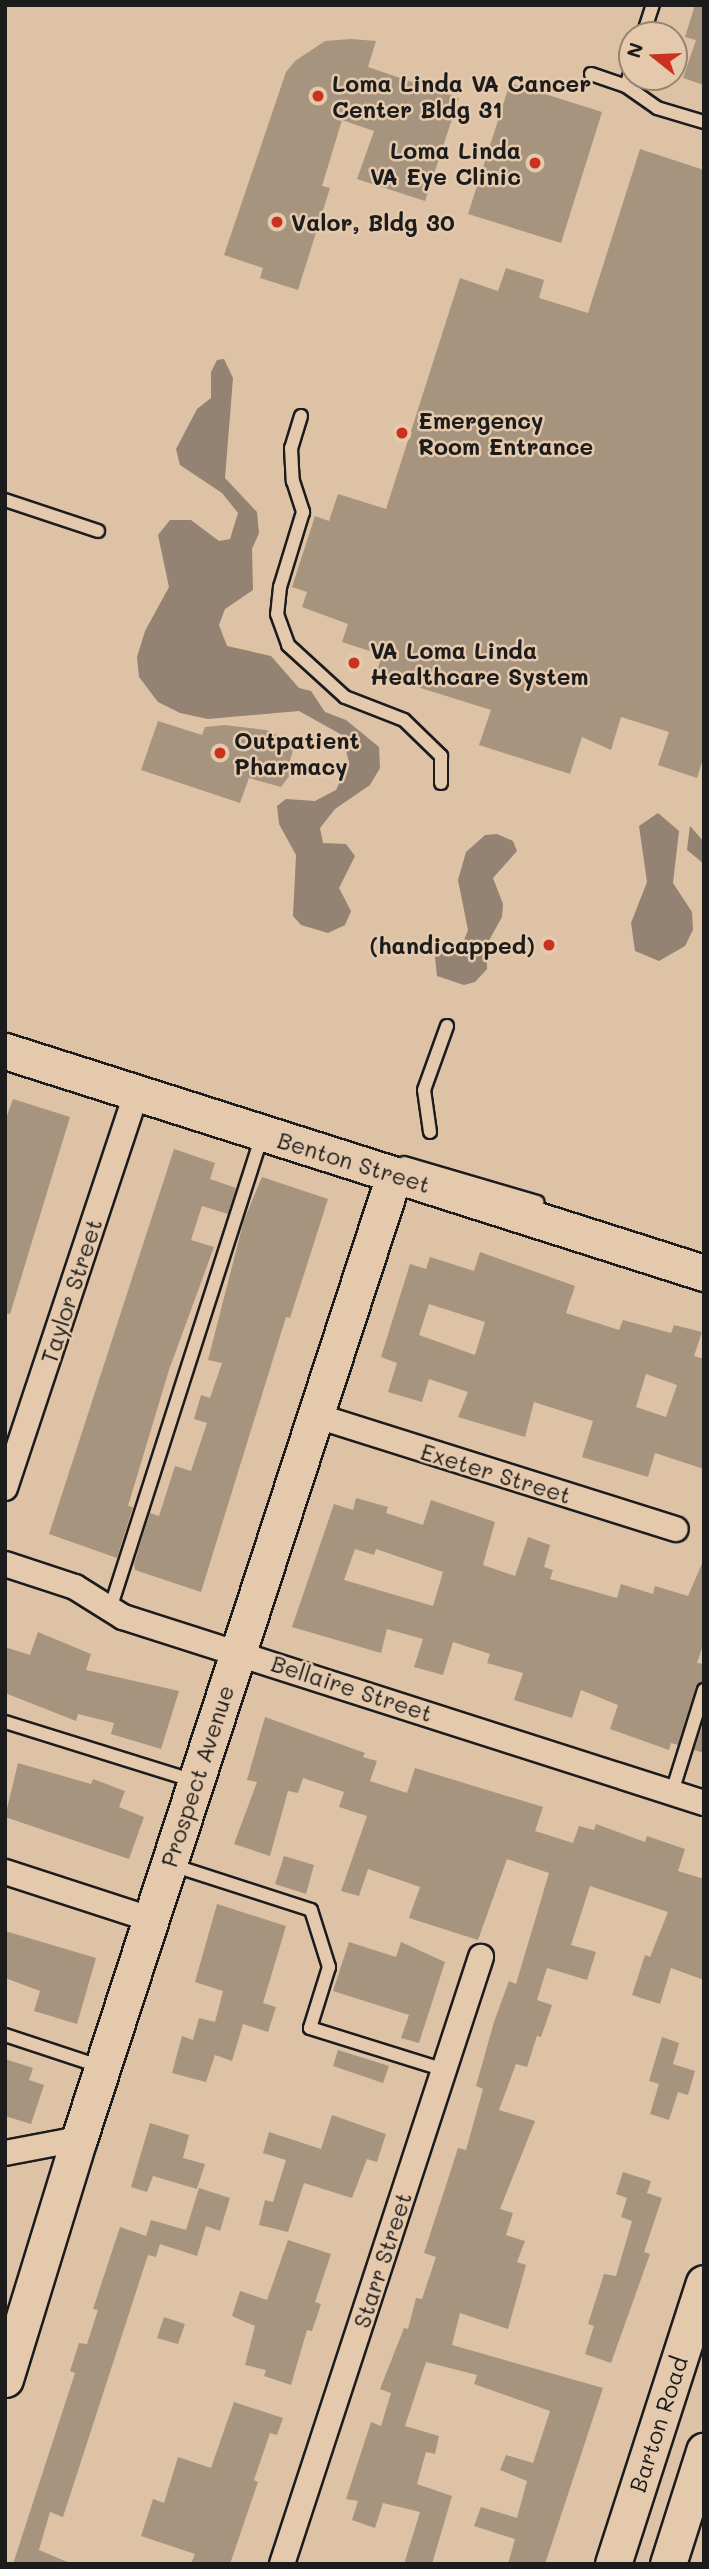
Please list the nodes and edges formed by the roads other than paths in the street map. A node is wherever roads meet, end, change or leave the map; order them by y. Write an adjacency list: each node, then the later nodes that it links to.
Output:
1 (591, 74): 2 (lane)
2 (618, 83)
3 (633, 91): 4 (lane)
4 (704, 122)
5 (301, 416): 8 (lane)
6 (5, 500): 7 (lane)
7 (97, 531)
8 (441, 783)
9 (447, 1026): 12 (lane)
10 (9, 1055): 11 (street, Benton Street)
11 (136, 1094): 13 (street, Benton Street); 18 (street, Taylor Street)
12 (430, 1132)
13 (262, 1134): 14 (street, Benton Street); 21 (lane)
14 (381, 1171): 15 (lane); 16 (street, Benton Street); 17 (street, Prospect Avenue)
15 (556, 1208)
16 (704, 1273)
17 (317, 1416): 19 (street, Exeter Street); 22 (street, Prospect Avenue)
18 (5, 1488)
19 (676, 1529)
20 (5, 1564): 21 (street, Bellaire Street)
21 (110, 1609): 22 (street, Bellaire Street)
22 (238, 1651): 25 (street, Prospect Avenue); 26 (street, Bellaire Street)
23 (704, 1689): 26 (lane)
24 (5, 1722): 25 (lane)
25 (195, 1781): 28 (street, Prospect Avenue)
26 (672, 1792): 27 (street, Bellaire Street)
27 (704, 1803)
28 (168, 1864): 30 (street, Prospect Avenue); 34 (lane)
29 (5, 1872): 30 (street)
30 (150, 1919): 33 (street, Prospect Avenue)
31 (481, 1957): 34 (street, Starr Street)
32 (5, 2035): 33 (lane)
33 (102, 2067): 35 (street, Prospect Avenue)
34 (445, 2070): 40 (street, Starr Street)
35 (79, 2139): 36 (street); 38 (street, Prospect Avenue)
36 (5, 2153)
37 (704, 2283): 41 (street, Barton Road)
38 (5, 2379)
39 (704, 2451): 42 (street)
40 (282, 2564)
41 (613, 2564)
42 (668, 2564)

